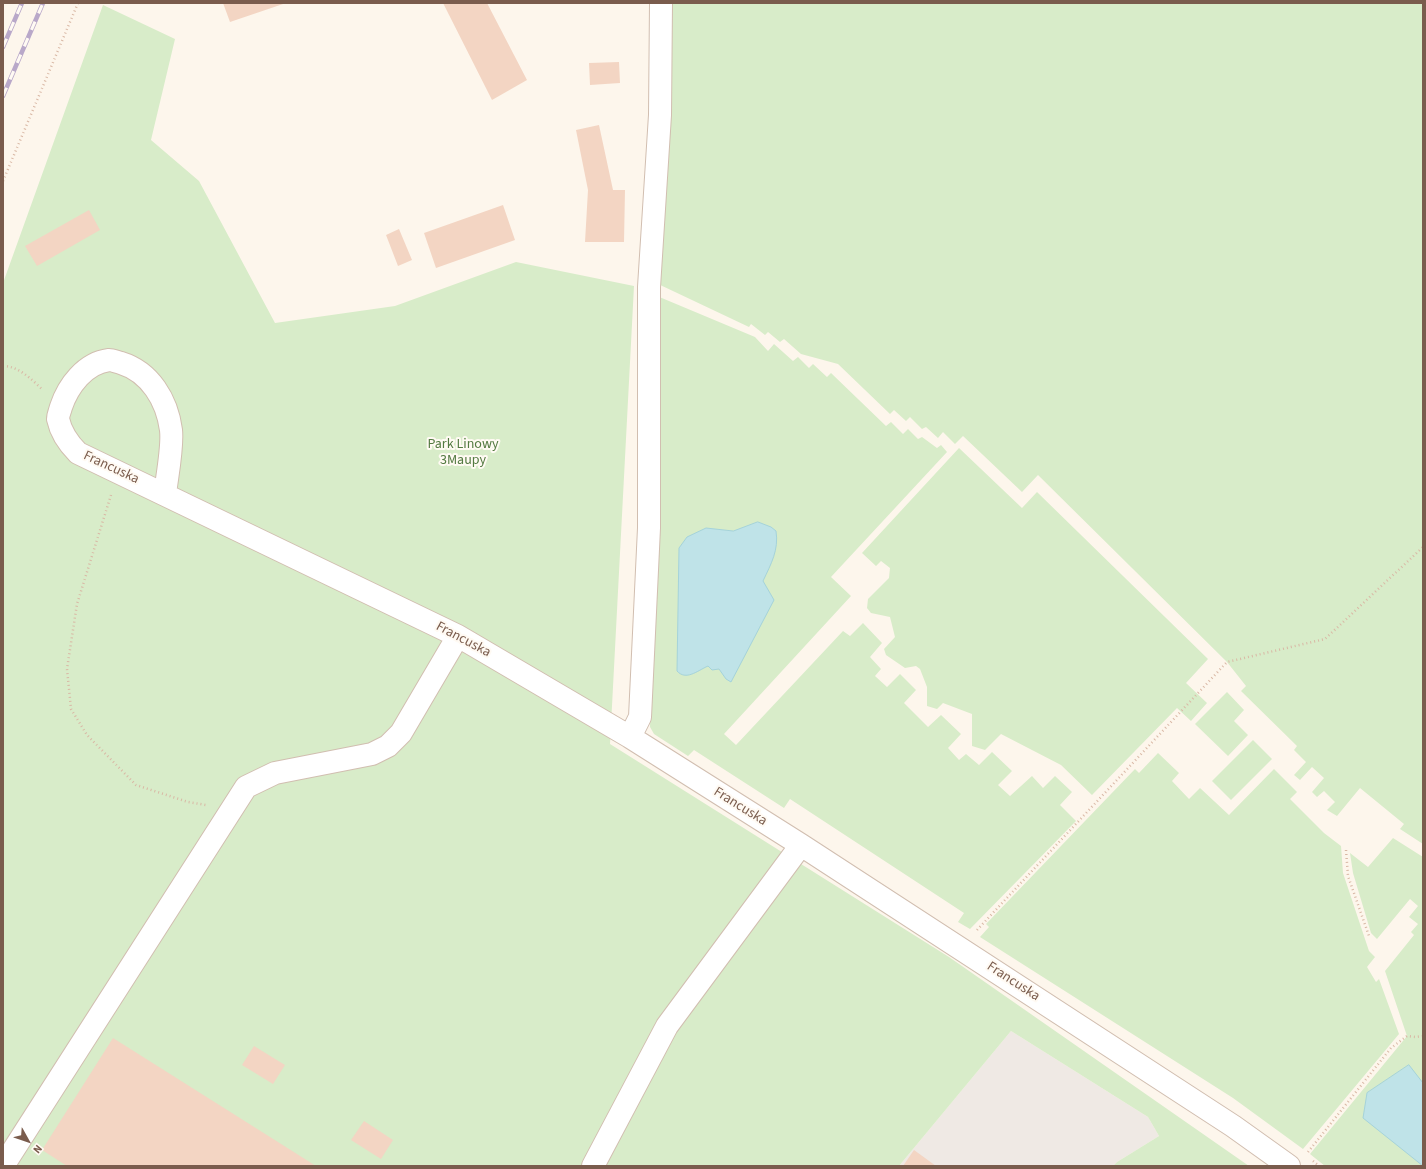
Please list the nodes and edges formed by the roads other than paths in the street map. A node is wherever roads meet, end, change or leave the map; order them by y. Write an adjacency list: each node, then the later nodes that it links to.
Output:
1 (661, 3): 4 (street)
2 (165, 494): 2 (street, Francuska); 3 (street, Francuska)
3 (458, 636): 4 (street, Francuska); 6 (street)
4 (630, 737): 5 (street, Francuska)
5 (801, 845): 7 (street); 8 (street, Francuska)
6 (5, 1163)
7 (593, 1166)
8 (1289, 1166)

